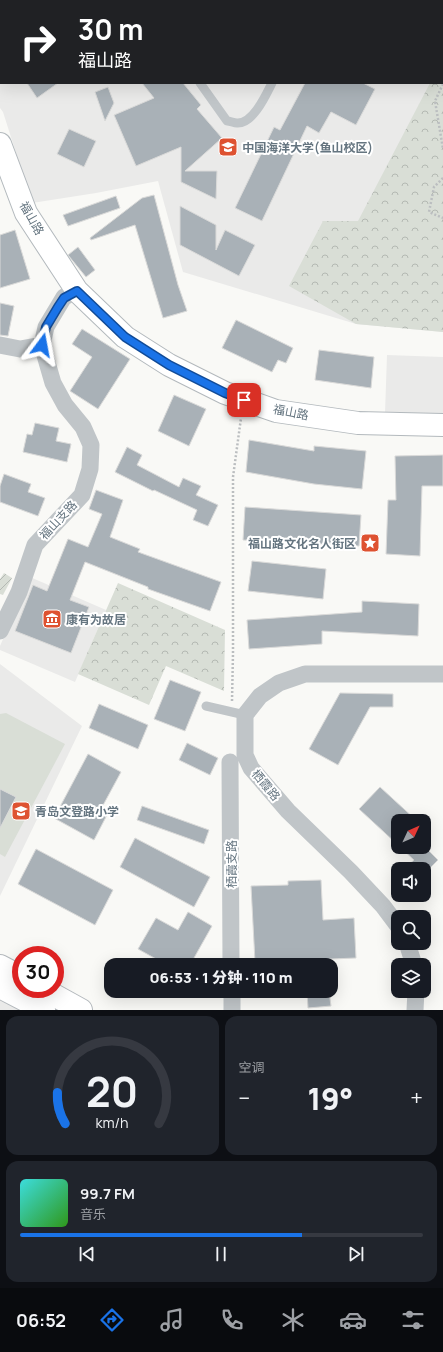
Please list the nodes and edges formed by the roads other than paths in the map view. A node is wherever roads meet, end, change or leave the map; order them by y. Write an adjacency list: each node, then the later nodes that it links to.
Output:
1 (201, 84): 2 (lane)
2 (271, 84)
3 (0, 144): 4 (street, 福山路)
4 (77, 291): 6 (street); 7 (street, 福山路)
5 (0, 345): 6 (street)
6 (42, 345): 8 (street, 福山支路)
7 (443, 426)
8 (0, 630)
9 (443, 674): 11 (street)
10 (206, 706): 11 (lane)
11 (238, 713): 13 (street, 栖霞路)
12 (230, 762): 14 (street, 栖霞支路)
13 (391, 917)
14 (231, 958)
15 (0, 966): 16 (street)
16 (12, 972)
17 (0, 987): 21 (street)
18 (59, 998): 22 (street)
19 (232, 998): 23 (street)
20 (416, 998): 24 (street)
21 (44, 1010)
22 (81, 1010)
23 (232, 1010)
24 (415, 1010)

